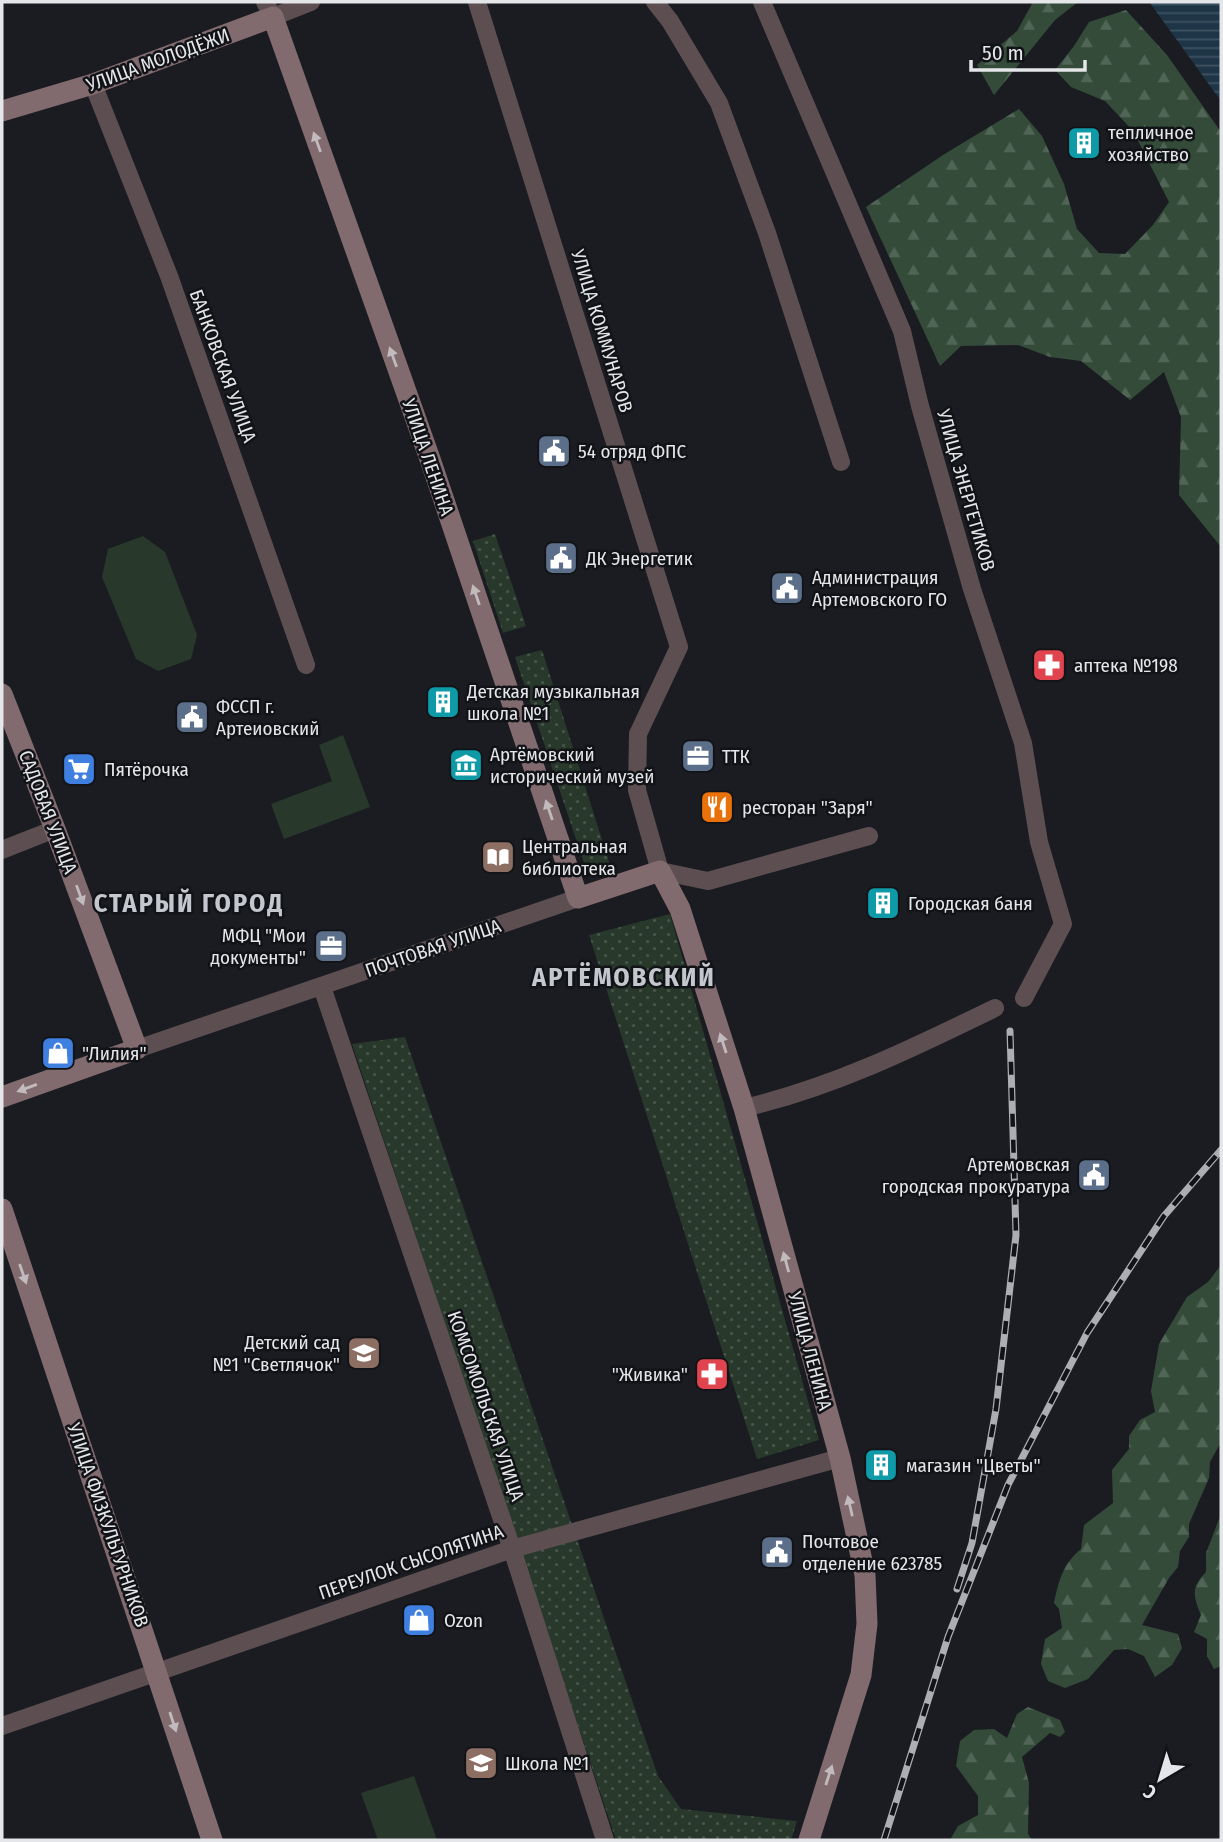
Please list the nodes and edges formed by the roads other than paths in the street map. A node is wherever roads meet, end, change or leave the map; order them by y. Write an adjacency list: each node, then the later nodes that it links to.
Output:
1 (311, 2): 5 (street, УЛИЦА МОЛОДЁЖИ)
2 (477, 2): 14 (street, УЛИЦА КОММУНАРОВ)
3 (655, 2): 8 (street)
4 (762, 2): 17 (street, УЛИЦА ЭНЕРГЕТИКОВ)
5 (269, 10): 6 (street, УЛИЦА МОЛОДЁЖИ); 15 (street, УЛИЦА ЛЕНИНА, one-way to 5)
6 (93, 84): 7 (street, УЛИЦА МОЛОДЁЖИ); 9 (street, БАНКОВСКАЯ УЛИЦА)
7 (2, 111)
8 (841, 462)
9 (306, 665)
10 (2, 694): 11 (street, САДОВАЯ УЛИЦА)
11 (55, 829): 13 (street); 19 (street, САДОВАЯ УЛИЦА, one-way to 19)
12 (869, 836): 14 (street, ПОЧТОВАЯ УЛИЦА)
13 (2, 850)
14 (660, 871): 15 (street, ПОЧТОВАЯ УЛИЦА); 21 (street, УЛИЦА ЛЕНИНА, one-way to 14)
15 (578, 898): 16 (street, ПОЧТОВАЯ УЛИЦА)
16 (322, 987): 19 (street, ПОЧТОВАЯ УЛИЦА); 24 (street, КОМСОМОЛЬСКАЯ УЛИЦА)
17 (1024, 998)
18 (995, 1008): 21 (street)
19 (137, 1049): 20 (street, ПОЧТОВАЯ УЛИЦА, one-way to 20)
20 (2, 1097)
21 (744, 1108): 23 (street, УЛИЦА ЛЕНИНА, one-way to 21)
22 (2, 1209): 25 (street, УЛИЦА ФИЗКУЛЬТУРНИКОВ, one-way to 25)
23 (840, 1458): 24 (street, ПЕРЕУЛОК СЫСОЛЯТИНА); 29 (street, УЛИЦА ЛЕНИНА, one-way to 23)
24 (512, 1549): 25 (street, ПЕРЕУЛОК СЫСОЛЯТИНА); 28 (street, КОМСОМОЛЬСКАЯ УЛИЦА)
25 (157, 1672): 26 (street, ПЕРЕУЛОК СЫСОЛЯТИНА); 27 (street, УЛИЦА ФИЗКУЛЬТУРНИКОВ, one-way to 27)
26 (2, 1726)
27 (212, 1840)
28 (605, 1840)
29 (809, 1840)

